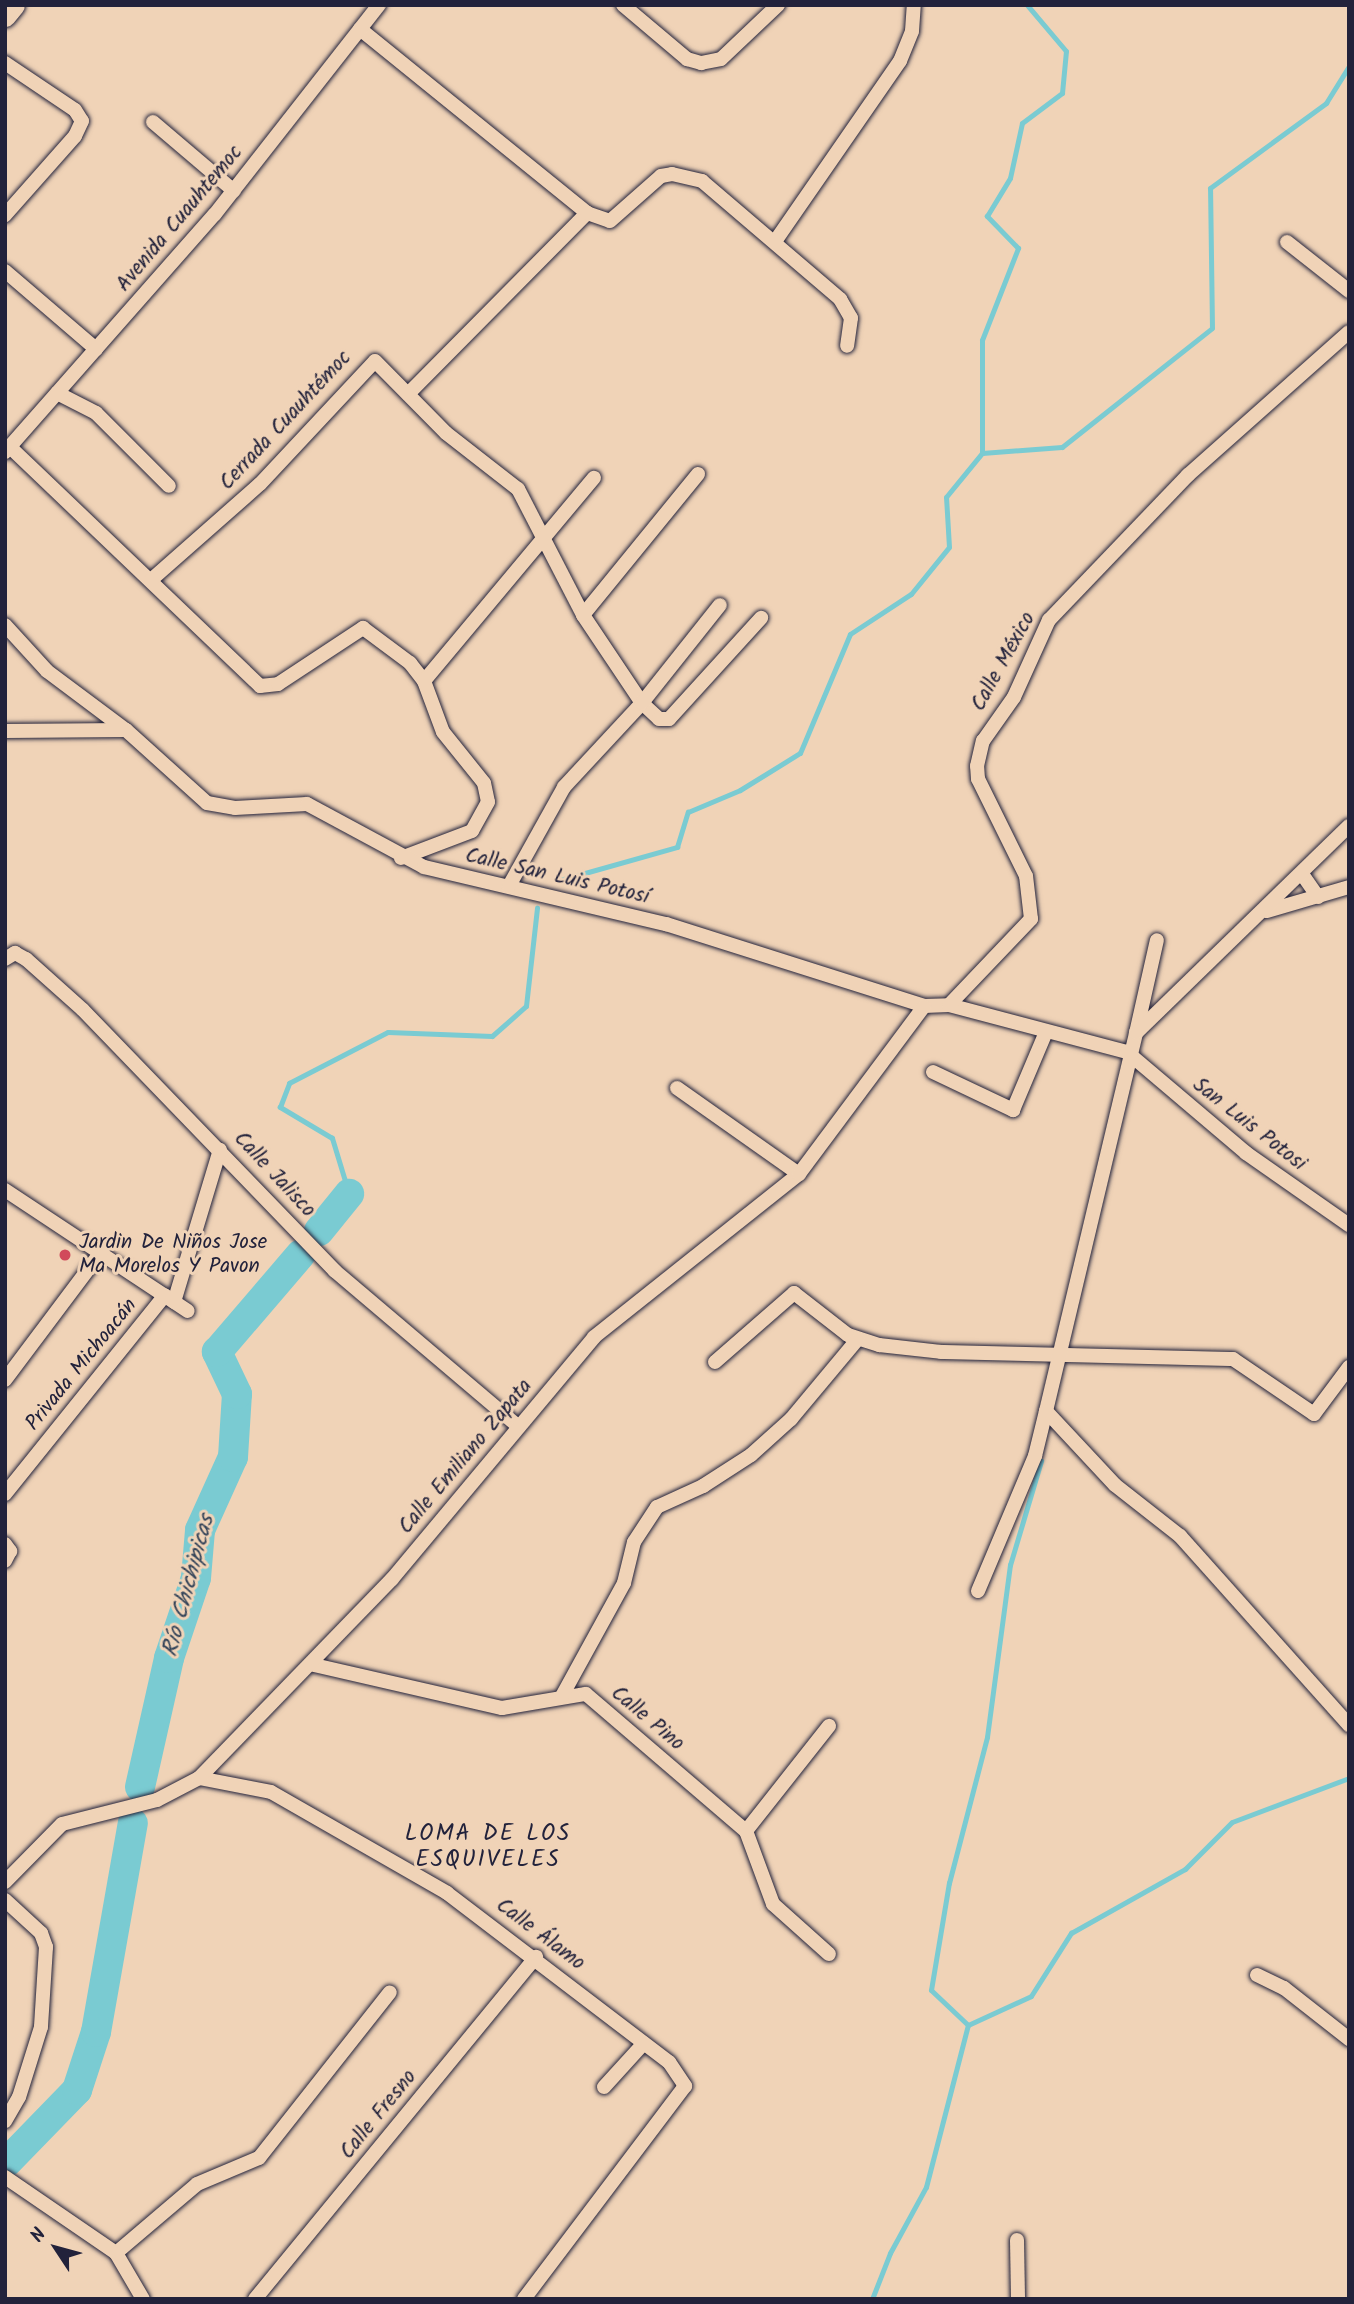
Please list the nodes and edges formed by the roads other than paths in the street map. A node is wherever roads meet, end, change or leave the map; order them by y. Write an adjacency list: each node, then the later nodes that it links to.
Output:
1 (14, 5): 6 (main road)
2 (379, 5): 7 (street, Avenida Cuauhtemoc)
3 (623, 5): 4 (street)
4 (778, 5)
5 (914, 5): 13 (street)
6 (5, 16)
7 (360, 29): 10 (street, Avenida Cuauhtemoc); 11 (street)
8 (5, 63): 12 (street)
9 (153, 122): 10 (street)
10 (234, 191): 19 (street, Avenida Cuauhtemoc)
11 (587, 213): 13 (street); 21 (street)
12 (5, 215)
13 (776, 240): 18 (street)
14 (1287, 242): 16 (street)
15 (5, 271): 19 (street)
16 (1349, 291)
17 (1349, 332): 45 (street, Calle México)
18 (847, 346)
19 (96, 349): 20 (street, Avenida Cuauhtemoc)
20 (57, 393): 22 (street, Avenida Cuauhtemoc); 25 (street)
21 (408, 394): 26 (street, Cerrada Cuauhtémoc); 27 (street, Cerrada Cuauhtémoc)
22 (8, 449): 27 (street)
23 (698, 474): 29 (street)
24 (594, 478): 26 (street)
25 (169, 486)
26 (545, 540): 29 (street, Cerrada Cuauhtémoc); 32 (street)
27 (151, 580): 32 (street)
28 (720, 605): 33 (street)
29 (583, 615): 33 (street, Cerrada Cuauhtémoc)
30 (761, 618): 33 (street)
31 (5, 625): 34 (street, Calle San Luis Potosí)
32 (424, 681): 37 (street)
33 (642, 703): 39 (street)
34 (126, 730): 35 (street); 37 (street, Calle San Luis Potosí)
35 (5, 731)
36 (1349, 826): 38 (street)
37 (401, 858): 39 (street, Calle San Luis Potosí)
38 (1302, 874): 41 (street); 42 (street)
39 (509, 886): 46 (street, Calle San Luis Potosí)
40 (1349, 887): 41 (street)
41 (1318, 897): 42 (street)
42 (1266, 911): 48 (street)
43 (1157, 940): 48 (street)
44 (5, 959): 52 (street, Calle Jalisco)
45 (949, 1005): 46 (street, Calle San Luis Potosí); 47 (street, Calle San Luis Potosí)
46 (925, 1006): 53 (street, Calle Emiliano Zapata)
47 (1046, 1032): 49 (street, Calle San Luis Potosí); 50 (street)
48 (1136, 1032): 49 (street)
49 (1127, 1052): 55 (street, San Luis Potosi); 60 (street)
50 (933, 1072)
51 (677, 1088): 53 (street)
52 (220, 1150): 57 (street); 65 (street, Calle Jalisco)
53 (799, 1174): 65 (street, Calle Emiliano Zapata)
54 (5, 1190): 56 (street)
55 (1349, 1225)
56 (103, 1251): 57 (street); 63 (street)
57 (170, 1299): 58 (street); 66 (street, Privada Michoacán)
58 (188, 1311)
59 (858, 1339): 60 (street); 61 (street); 71 (street)
60 (1059, 1356): 62 (street); 64 (street)
61 (715, 1362)
62 (1349, 1367)
63 (5, 1380)
64 (1046, 1411): 69 (street); 72 (street)
65 (518, 1426): 70 (street, Calle Emiliano Zapata)
66 (5, 1494)
67 (5, 1545): 68 (street)
68 (5, 1561)
69 (978, 1591)
70 (314, 1665): 71 (street, Calle Pino); 74 (street, Calle Emiliano Zapata)
71 (562, 1696): 75 (street, Calle Pino)
72 (1349, 1725)
73 (829, 1726): 75 (street)
74 (199, 1778): 76 (street, Calle Emiliano Zapata); 79 (street, Calle Álamo)
75 (746, 1831): 78 (street, Calle Pino)
76 (5, 1882)
77 (5, 1900): 85 (street)
78 (830, 1954)
79 (536, 1957): 83 (street, Calle Álamo); 90 (street, Calle Fresno)
80 (1257, 1975): 82 (street)
81 (390, 1992): 88 (street)
82 (1349, 2039)
83 (644, 2043): 84 (street); 91 (street, Calle Álamo)
84 (604, 2087)
85 (5, 2120)
86 (5, 2177): 88 (street)
87 (1017, 2239): 92 (street)
88 (116, 2253): 89 (street)
89 (143, 2299)
90 (255, 2299)
91 (524, 2299)
92 (1018, 2299)

